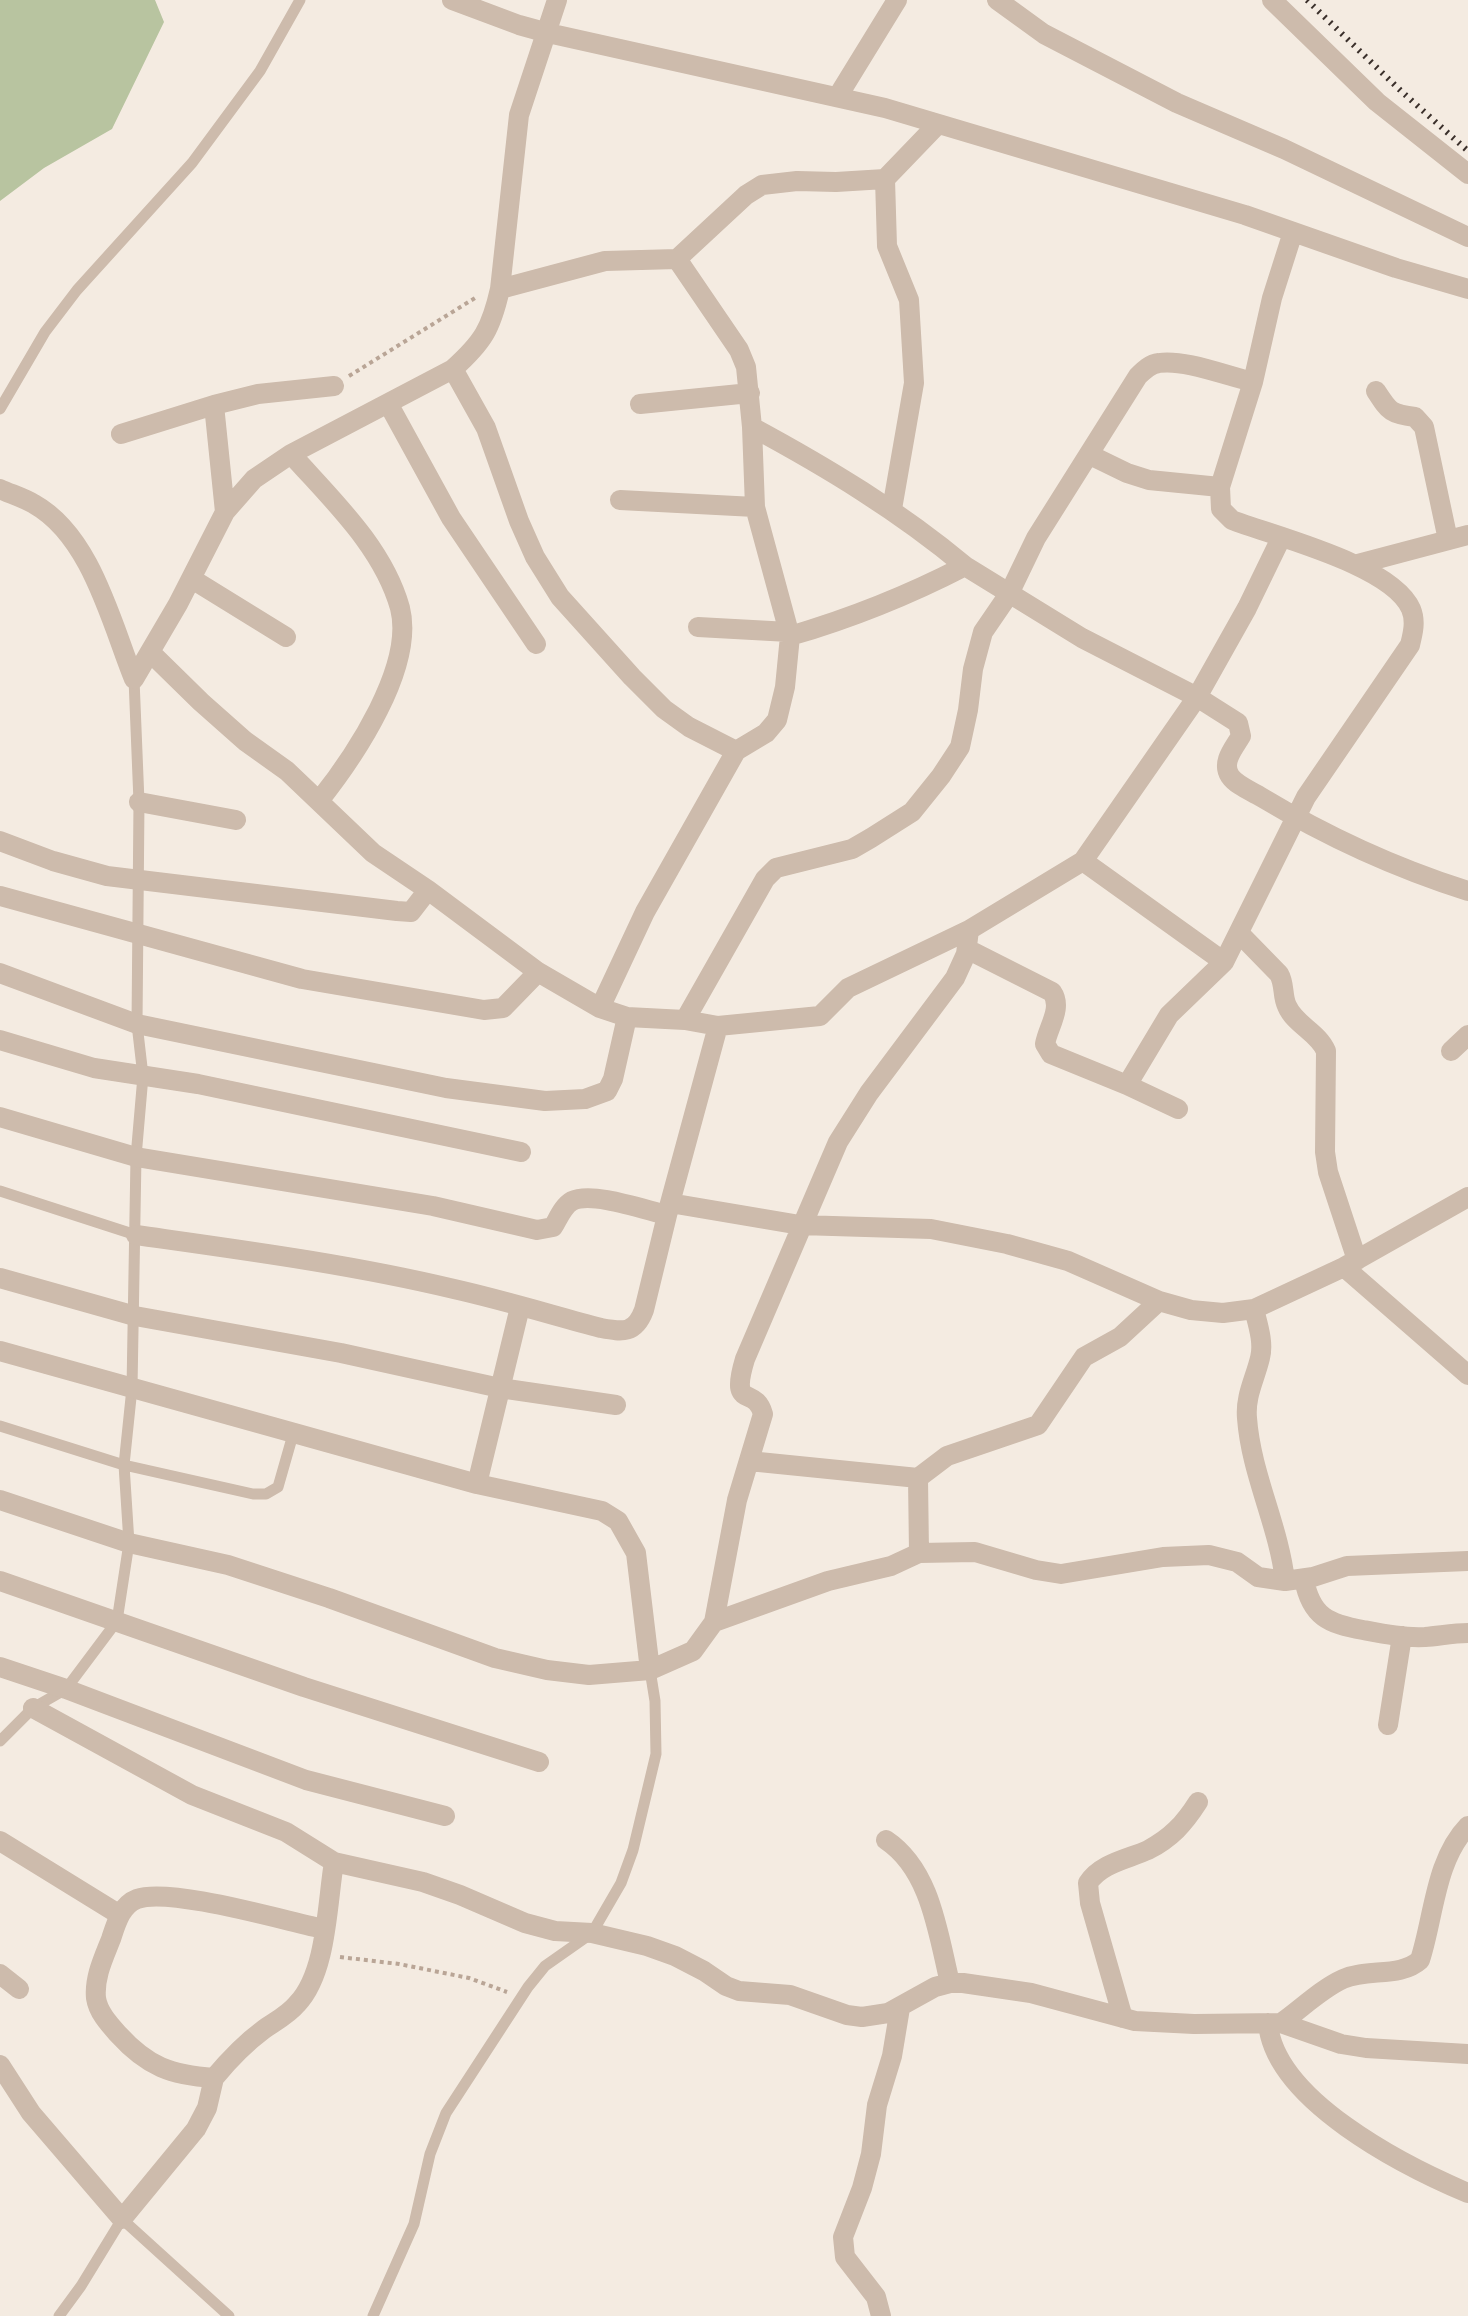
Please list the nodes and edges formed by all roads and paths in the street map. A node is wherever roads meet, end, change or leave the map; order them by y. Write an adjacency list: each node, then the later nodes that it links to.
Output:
1 (300, 0): 25 (lane)
2 (452, 0): 7 (street)
3 (557, 0): 7 (street)
4 (897, 0): 8 (street)
5 (997, 0): 13 (street)
6 (1272, 0): 10 (street)
7 (548, 33): 8 (street); 16 (street)
8 (838, 96): 9 (street)
9 (937, 125): 11 (street); 12 (street)
10 (1468, 174)
11 (885, 179): 14 (street); 34 (street)
12 (1293, 232): 15 (street); 18 (street)
13 (1468, 237)
14 (677, 259): 16 (street); 21 (street)
15 (1468, 289)
16 (498, 294): 17 (street); 19 (path)
17 (453, 369): 24 (street); 49 (street)
18 (1253, 382): 29 (street); 30 (street)
19 (334, 386): 23 (street)
20 (1376, 391): 37 (street)
21 (750, 393): 22 (street); 26 (street)
22 (640, 404)
23 (214, 405): 27 (street); 35 (street)
24 (389, 405): 28 (street); 45 (street)
25 (0, 409)
26 (752, 427): 33 (street); 34 (street)
27 (121, 434)
28 (291, 454): 35 (street); 50 (street)
29 (1090, 455): 30 (street); 41 (street)
30 (1220, 487): 36 (street)
31 (0, 489): 47 (street)
32 (620, 500): 33 (street)
33 (755, 507): 43 (street)
34 (892, 509): 39 (street)
35 (225, 512): 40 (street)
36 (1281, 538): 38 (street); 48 (street)
37 (1458, 538): 38 (street)
38 (1358, 564): 52 (street)
39 (965, 566): 41 (street); 43 (street)
40 (192, 579): 44 (street); 46 (street)
41 (1009, 594): 48 (street); 68 (street)
42 (698, 627): 43 (street)
43 (789, 634): 49 (street)
44 (286, 637)
45 (536, 644)
46 (151, 653): 47 (street); 50 (street)
47 (134, 679): 51 (lane)
48 (1197, 697): 52 (street); 55 (street)
49 (736, 751): 66 (street)
50 (319, 801): 57 (street)
51 (139, 802): 53 (street); 56 (lane)
52 (1295, 817): 58 (street); 60 (street)
53 (236, 820)
54 (0, 841): 56 (street)
55 (1083, 861): 62 (street); 63 (street)
56 (139, 878): 57 (street); 61 (lane)
57 (428, 890): 64 (street)
58 (1468, 891)
59 (0, 896): 61 (street)
60 (1239, 933): 63 (street); 85 (street)
61 (138, 934): 64 (street); 69 (lane)
62 (968, 939): 70 (street); 75 (street); 83 (street)
63 (1224, 962): 75 (street)
64 (538, 972): 66 (street)
65 (0, 973): 69 (street)
66 (600, 1008): 67 (street)
67 (627, 1017): 68 (street); 69 (street)
68 (685, 1020): 70 (street)
69 (137, 1024): 74 (lane)
70 (718, 1026): 82 (street)
71 (1468, 1035): 73 (street)
72 (0, 1040): 74 (street)
73 (1451, 1051)
74 (143, 1076): 78 (street); 79 (lane)
75 (1127, 1085): 76 (street)
76 (1178, 1109)
77 (0, 1117): 79 (street)
78 (521, 1152)
79 (136, 1157): 82 (street); 84 (lane)
80 (0, 1191): 84 (lane)
81 (1468, 1197): 85 (street)
82 (669, 1209): 83 (street); 88 (street)
83 (800, 1225): 87 (street); 98 (street)
84 (136, 1235): 88 (street); 90 (lane)
85 (1350, 1263): 89 (street); 92 (street)
86 (0, 1278): 90 (street)
87 (1159, 1301): 89 (street); 100 (street)
88 (520, 1307): 94 (street)
89 (1254, 1309): 106 (street)
90 (135, 1316): 93 (lane); 94 (street)
91 (0, 1351): 93 (street)
92 (1468, 1375)
93 (132, 1388): 97 (street); 99 (lane)
94 (500, 1388): 95 (street); 101 (street)
95 (616, 1405)
96 (0, 1426): 99 (lane)
97 (294, 1431): 99 (lane); 101 (street)
98 (749, 1461): 100 (street); 109 (street)
99 (124, 1465): 103 (lane)
100 (918, 1478): 104 (street)
101 (477, 1484): 113 (street)
102 (0, 1500): 103 (street)
103 (129, 1543): 108 (lane); 113 (street)
104 (919, 1553): 106 (street); 109 (street)
105 (1468, 1561): 106 (street)
106 (1294, 1580): 111 (street)
107 (0, 1581): 108 (street)
108 (117, 1621): 114 (lane); 118 (street)
109 (714, 1622): 113 (street)
110 (1468, 1633): 111 (street)
111 (1402, 1636): 116 (street)
112 (0, 1667): 114 (street)
113 (650, 1670): 127 (lane)
114 (66, 1689): 115 (lane); 120 (street)
115 (33, 1708): 117 (lane); 124 (street)
116 (1388, 1725)
117 (0, 1741)
118 (539, 1762)
119 (1198, 1802): 134 (street)
120 (445, 1816)
121 (1468, 1826): 135 (street)
122 (886, 1840): 130 (street)
123 (0, 1841): 125 (street)
124 (334, 1862): 126 (street); 127 (street)
125 (120, 1915): 126 (street); 138 (street)
126 (324, 1929): 128 (street)
127 (592, 1933): 132 (lane); 133 (street)
128 (319, 1957): 132 (path); 138 (street)
129 (0, 1974): 131 (street)
130 (950, 1983): 133 (street); 134 (street)
131 (19, 1989)
132 (519, 1999): 143 (lane)
133 (900, 2008): 144 (street)
134 (1123, 2018): 135 (street)
135 (1275, 2023): 136 (street); 139 (street)
136 (1468, 2054)
137 (0, 2065): 140 (street)
138 (214, 2078): 140 (street)
139 (1468, 2193)
140 (122, 2219): 141 (lane); 142 (lane)
141 (59, 2316)
142 (229, 2316)
143 (373, 2316)
144 (881, 2316)

